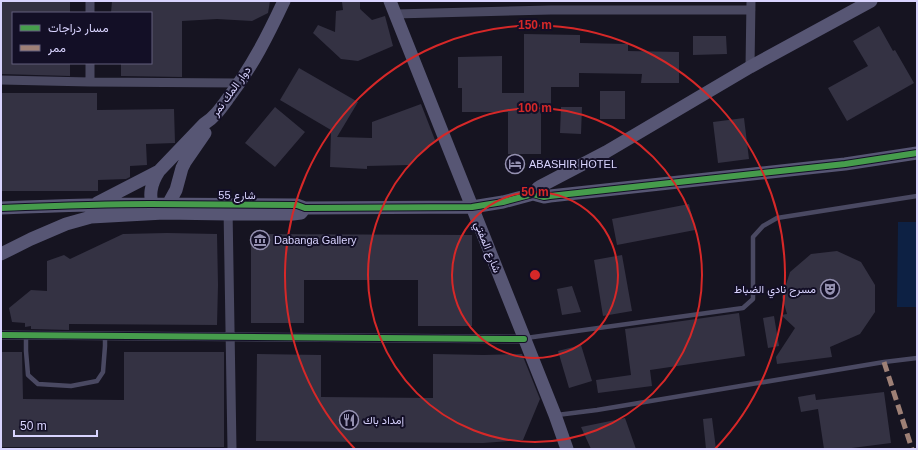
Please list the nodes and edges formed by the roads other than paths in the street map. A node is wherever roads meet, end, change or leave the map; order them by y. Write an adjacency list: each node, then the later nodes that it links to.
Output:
1 (90, 1): 7 (street)
2 (284, 1): 13 (street, دوار المك نمر)
3 (390, 1): 8 (street, شارع المفتي)
4 (871, 1): 10 (street)
5 (751, 5): 6 (street); 10 (street)
6 (621, 6): 8 (street)
7 (90, 12)
8 (395, 14): 22 (street, شارع المفتي)
9 (90, 64): 12 (street)
10 (750, 67): 18 (street)
11 (1, 80): 12 (street)
12 (90, 82): 13 (street)
13 (239, 83): 14 (street, دوار المك نمر)
14 (212, 119): 16 (street, دوار المك نمر); 17 (street)
15 (917, 153): 18 (street)
16 (159, 171): 20 (street); 24 (street, دوار المك نمر)
17 (179, 182): 21 (street); 24 (street)
18 (547, 190): 22 (street, شارع 55)
19 (917, 196): 31 (lane)
20 (96, 204): 23 (street, شارع 55); 24 (street, شارع 55)
21 (204, 204): 24 (street, شارع 55); 25 (street, شارع 55)
22 (472, 207): 25 (street, شارع 55); 31 (street, شارع المفتي)
23 (1, 208)
24 (159, 208): 25 (street); 26 (street)
25 (228, 210): 30 (street)
26 (1, 254)
27 (1, 335): 28 (street)
28 (26, 336): 29 (street); 29 (lane)
29 (105, 336): 30 (street)
30 (230, 336): 31 (street); 34 (street)
31 (524, 338): 33 (street, شارع المفتي)
32 (917, 358): 33 (lane)
33 (555, 415): 35 (street, شارع المفتي)
34 (232, 449)
35 (567, 449)

